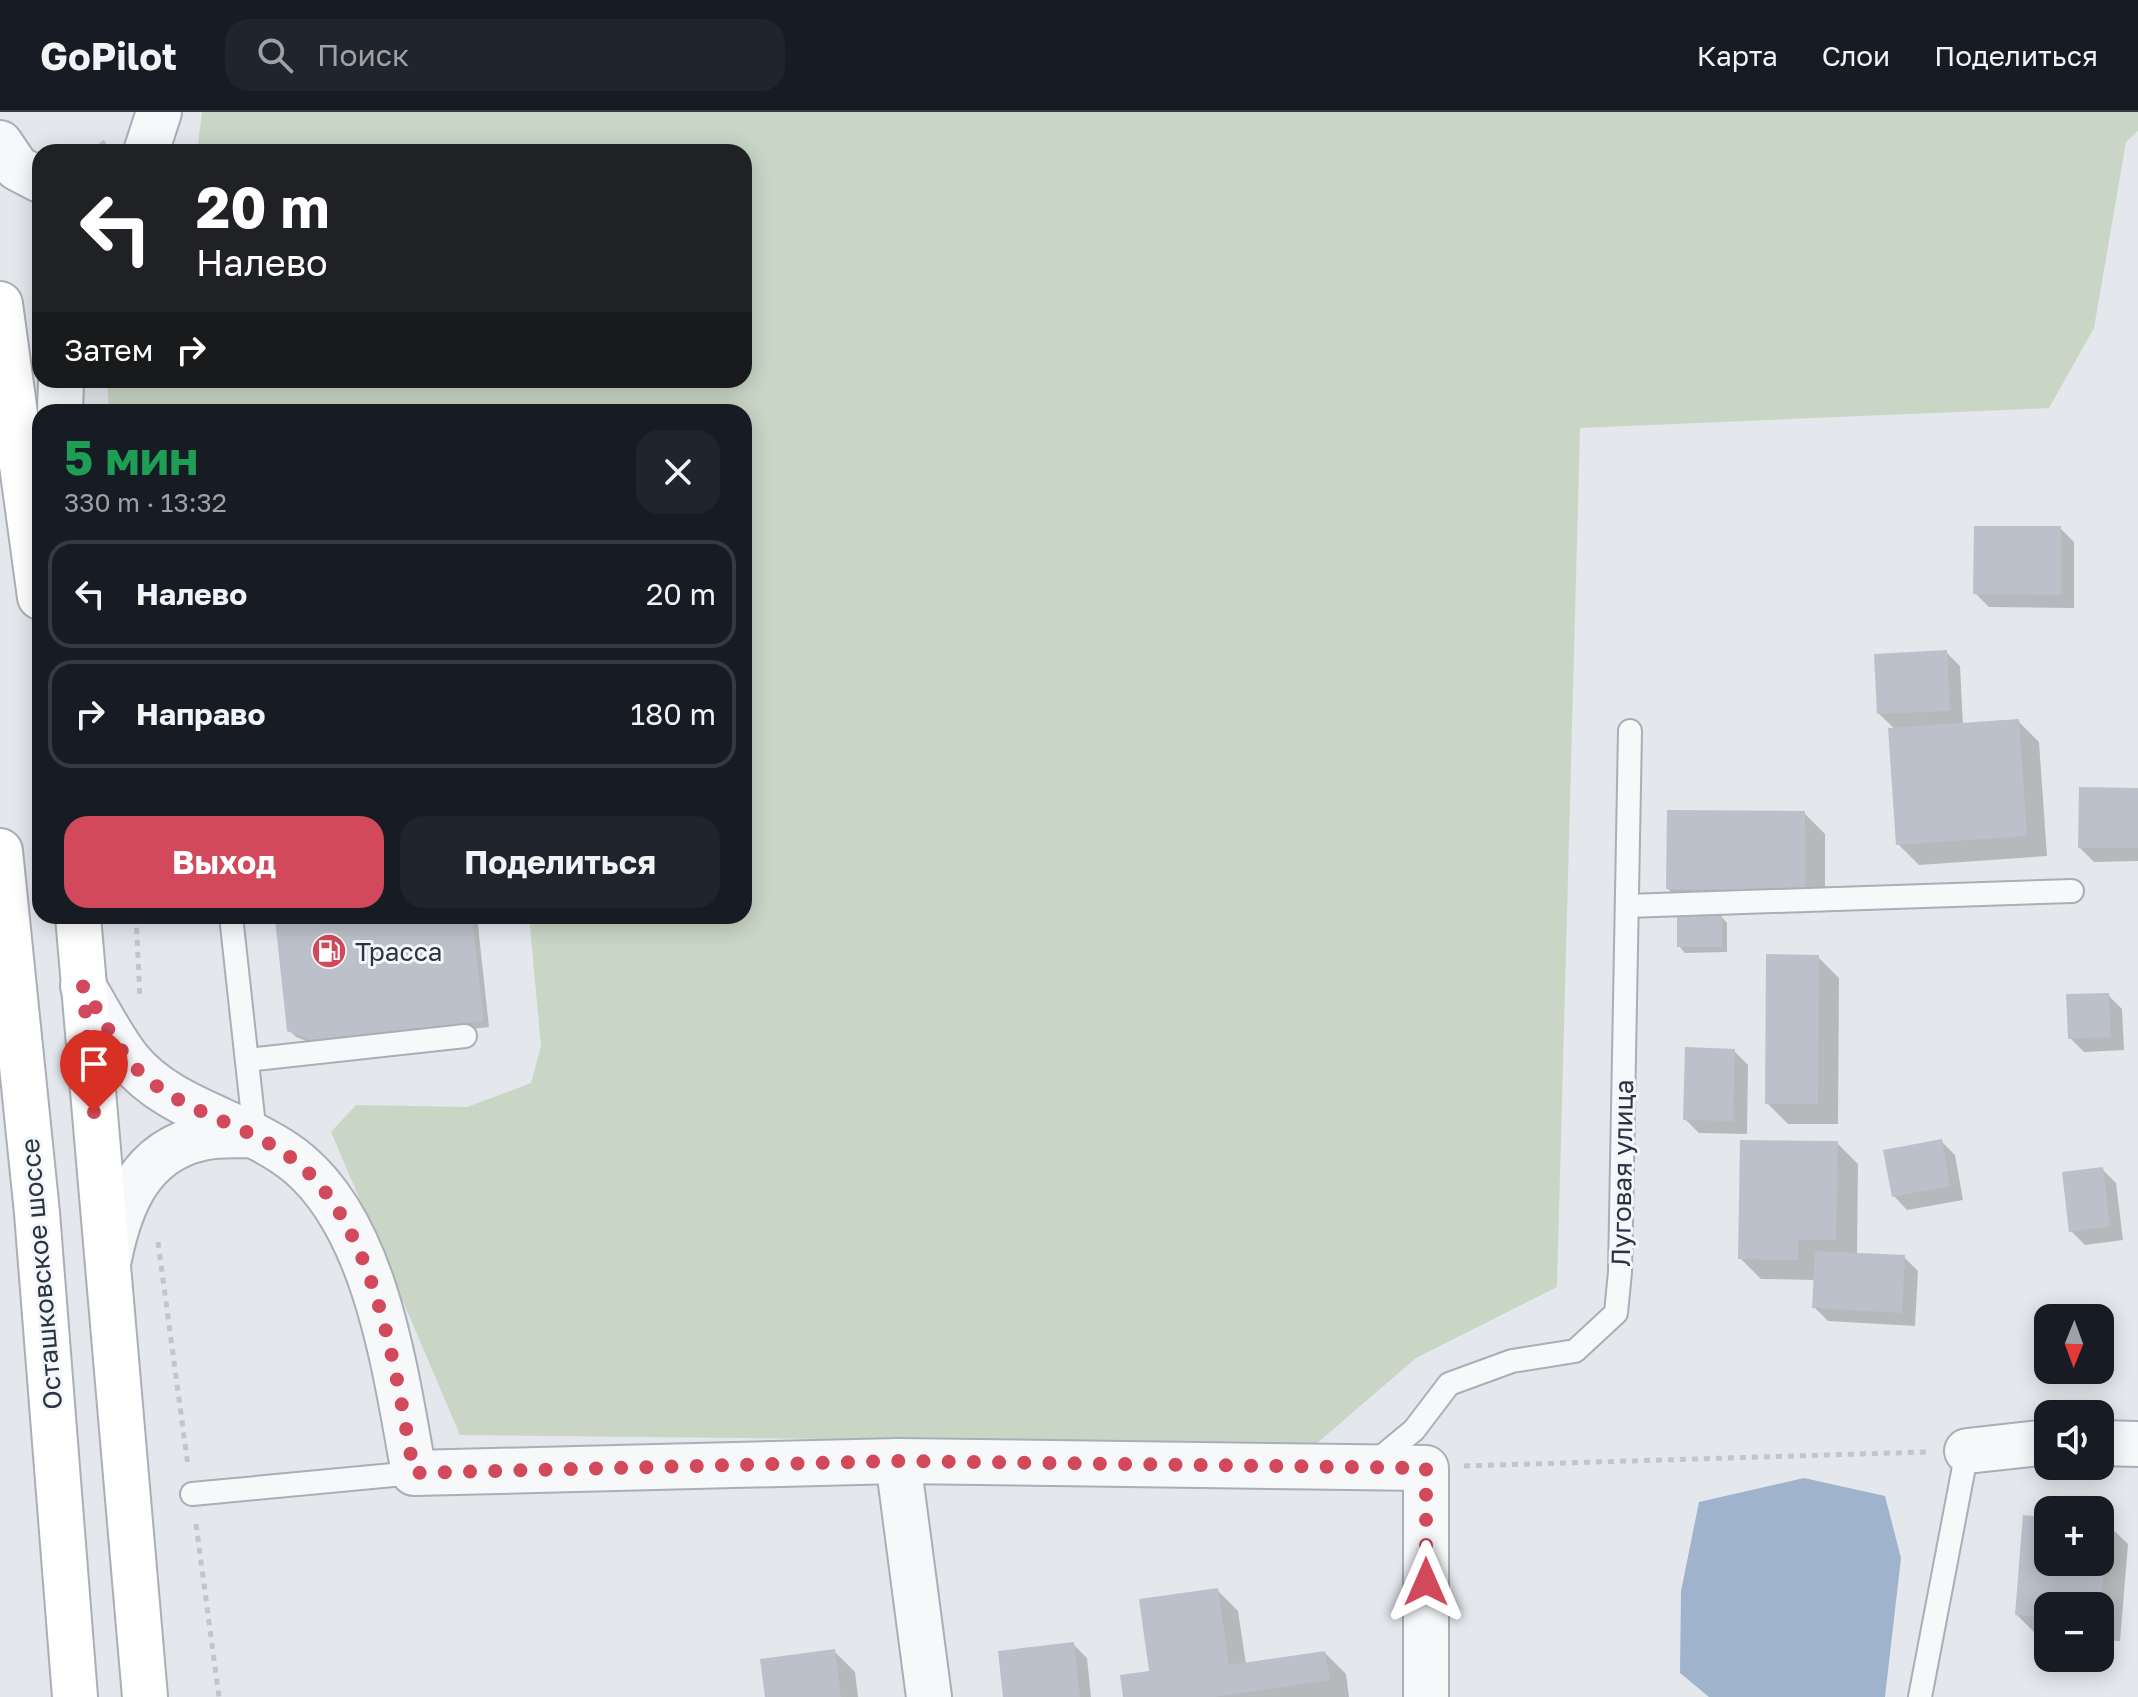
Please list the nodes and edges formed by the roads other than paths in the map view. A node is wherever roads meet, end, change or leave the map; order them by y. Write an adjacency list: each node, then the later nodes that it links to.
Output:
1 (159, 112): 2 (street)
2 (129, 139)
3 (0, 143): 4 (street)
4 (32, 164)
5 (0, 304): 6 (main road)
6 (32, 538)
7 (1630, 731): 10 (lane, Луговая улица)
8 (0, 851): 26 (main road, Осташковское шоссе)
9 (2072, 891): 10 (lane)
10 (1627, 906): 23 (lane, Луговая улица)
11 (79, 924): 13 (main road)
12 (232, 924): 15 (lane)
13 (83, 986): 16 (street); 17 (main road)
14 (465, 1036): 15 (lane)
15 (247, 1060): 16 (lane)
16 (255, 1135): 17 (street); 24 (street)
17 (106, 1270): 27 (main road)
18 (2114, 1443): 20 (street)
19 (2034, 1444): 21 (street)
20 (2138, 1444)
21 (1967, 1451): 30 (lane)
22 (898, 1461): 23 (street); 24 (street); 28 (street)
23 (1370, 1467): 29 (street)
24 (414, 1473): 25 (lane)
25 (192, 1494)
26 (75, 1697)
27 (145, 1697)
28 (929, 1697)
29 (1426, 1697)
30 (1920, 1697)

